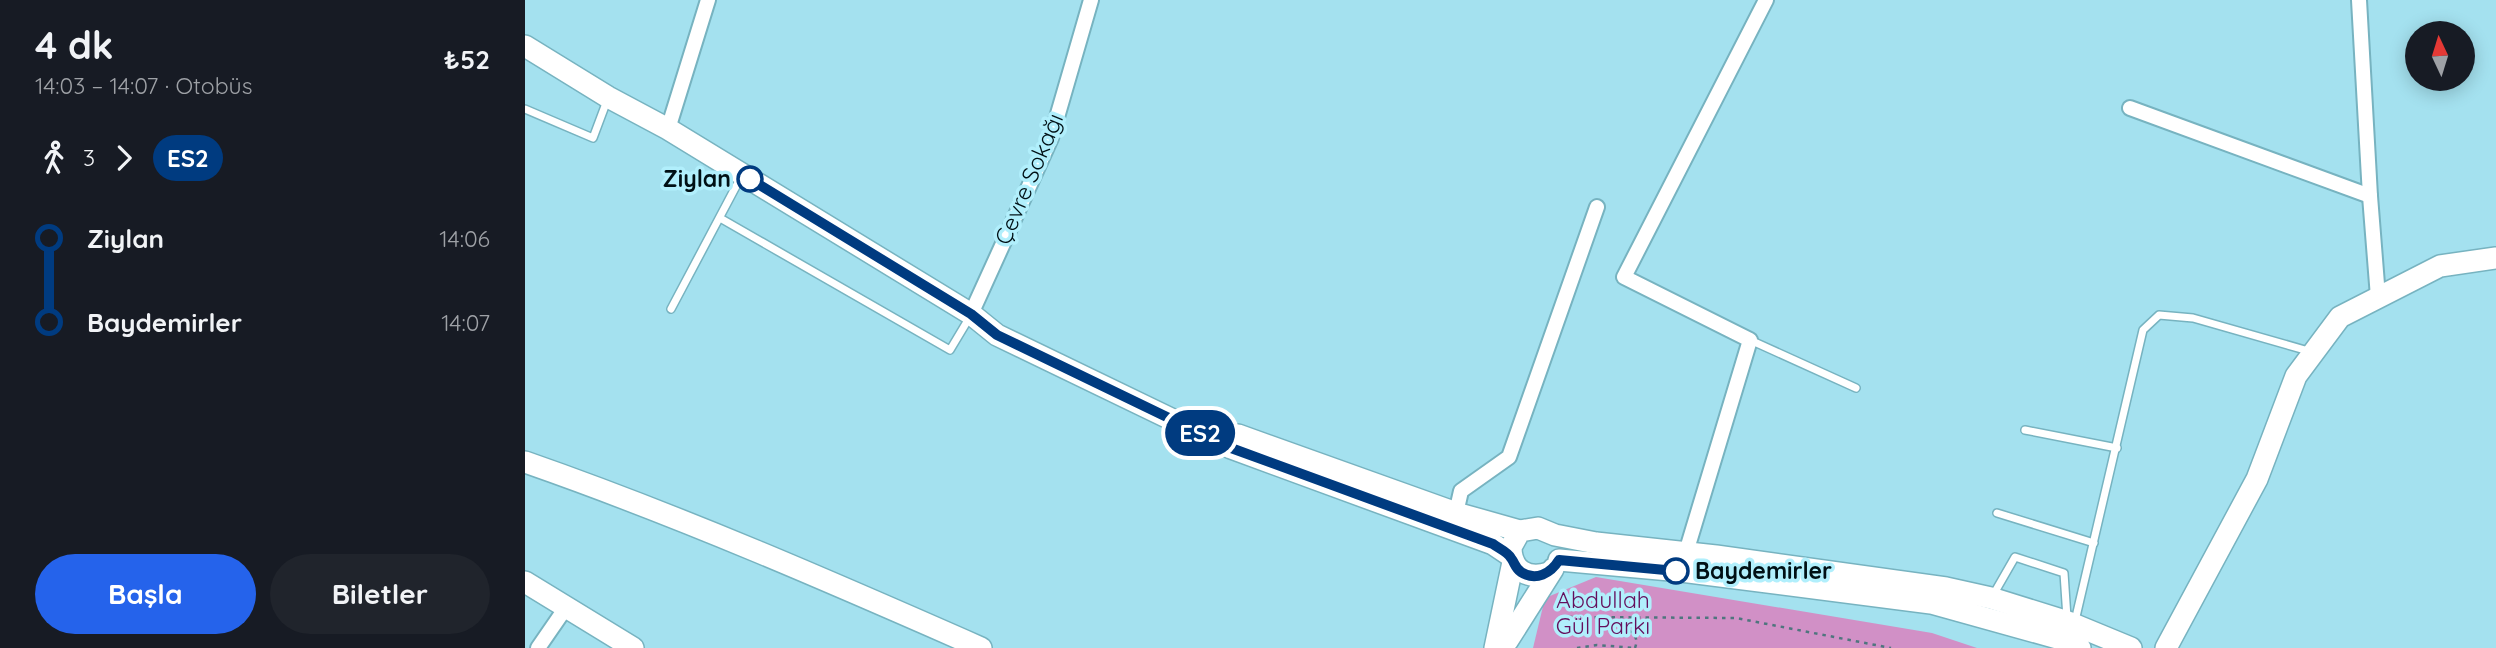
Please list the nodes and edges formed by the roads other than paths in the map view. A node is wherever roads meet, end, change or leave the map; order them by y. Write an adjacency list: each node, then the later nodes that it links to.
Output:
1 (708, 0): 9 (street)
2 (1091, 0): 17 (street, Çevre Sokağı)
3 (1766, 0): 18 (street)
4 (2360, 0): 11 (street)
5 (525, 46): 6 (main road)
6 (608, 97): 8 (lane); 9 (main road)
7 (2130, 108): 11 (street)
8 (525, 109)
9 (668, 129): 10 (main road)
10 (743, 175): 13 (lane); 17 (main road)
11 (2370, 196): 15 (street)
12 (1597, 207): 24 (street)
13 (720, 218): 16 (lane); 17 (lane)
14 (2496, 258): 15 (main road)
15 (2378, 297): 19 (main road)
16 (671, 309)
17 (971, 314): 24 (main road); 29 (main road)
18 (1750, 340): 20 (lane); 30 (street)
19 (2313, 353): 22 (lane); 43 (main road)
20 (1856, 388)
21 (2025, 430): 22 (lane)
22 (2117, 448): 28 (lane)
23 (525, 462): 38 (main road)
24 (1456, 513): 26 (main road)
25 (1997, 513): 28 (lane)
26 (1520, 531): 27 (main road); 29 (main road)
27 (1555, 535): 30 (main road); 31 (main road)
28 (2094, 543): 35 (lane)
29 (1512, 559): 31 (main road); 39 (main road)
30 (1683, 562): 31 (main road); 33 (main road); 41 (main road)
31 (1554, 566): 40 (main road)
32 (525, 582): 34 (main road)
33 (1991, 598): 35 (main road); 35 (lane)
34 (566, 606): 36 (street); 37 (main road)
35 (2071, 623): 42 (main road)
36 (538, 648)
37 (633, 648)
38 (981, 648)
39 (1495, 648)
40 (1501, 648)
41 (2080, 648)
42 (2131, 648)
43 (2166, 648)

